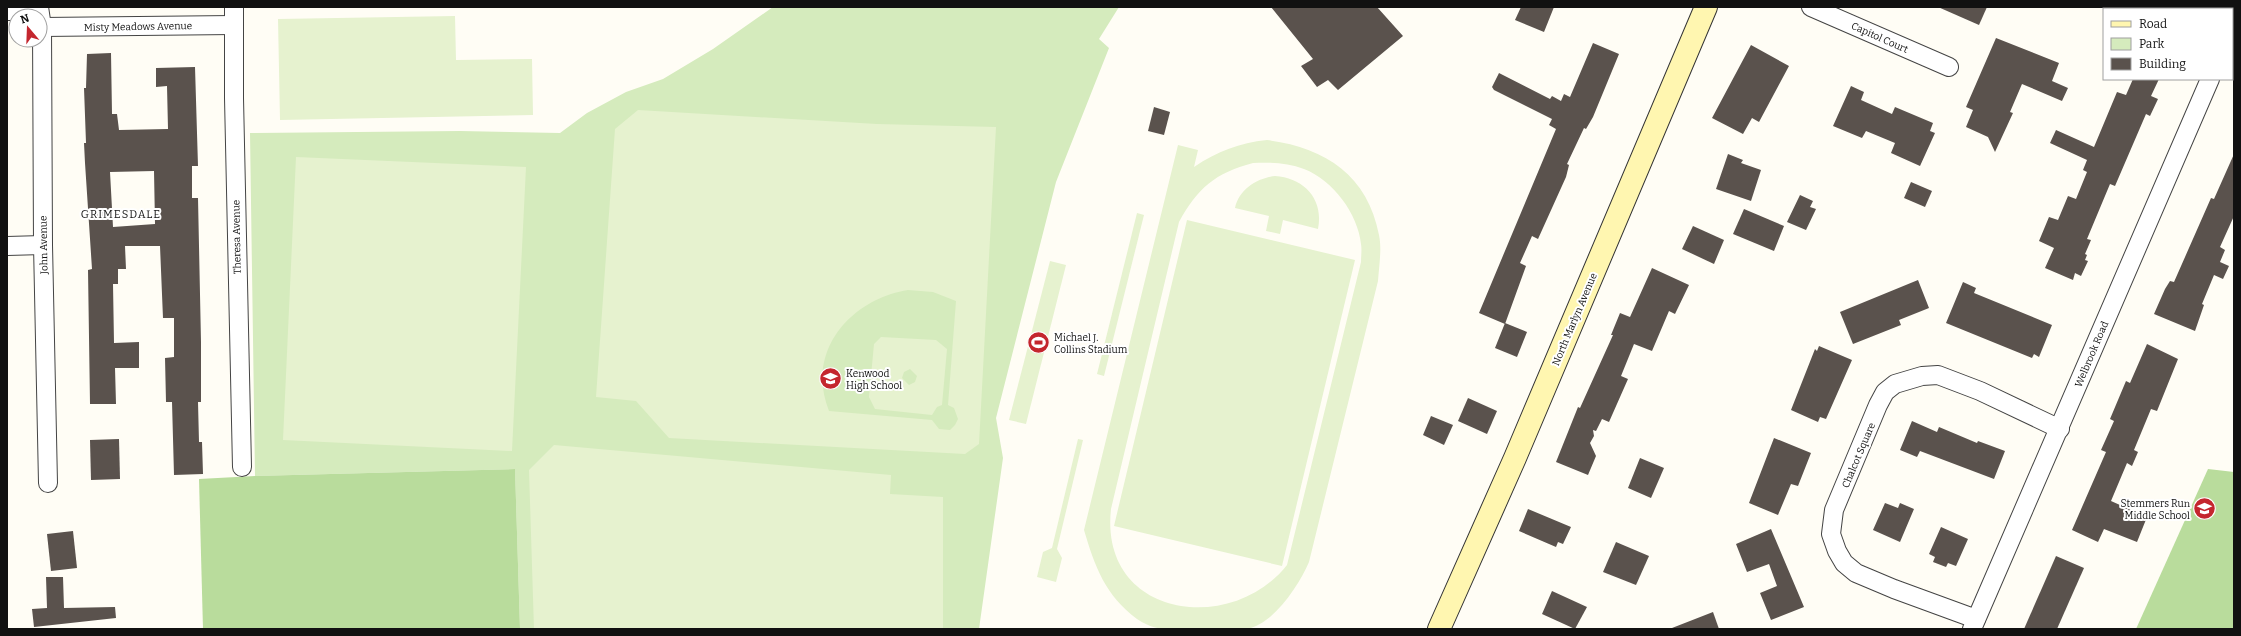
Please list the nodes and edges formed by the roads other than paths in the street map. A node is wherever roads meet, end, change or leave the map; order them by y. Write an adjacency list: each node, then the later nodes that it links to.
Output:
1 (234, 7): 5 (street, Theresa Avenue)
2 (1706, 7): 15 (street, North Marlyn Avenue)
3 (1811, 7): 7 (street, Capitol Court)
4 (48, 15): 5 (street, Misty Meadows Avenue)
5 (234, 25): 12 (street, Theresa Avenue)
6 (40, 48): 9 (street, John Avenue)
7 (1949, 67)
8 (2210, 80): 11 (street, Welbrook Road)
9 (43, 245): 10 (street); 13 (street, John Avenue)
10 (7, 246)
11 (2060, 429): 14 (street, Welbrook Road); 14 (street, Chalcot Square)
12 (242, 467)
13 (48, 483)
14 (1974, 624)
15 (1439, 629)

